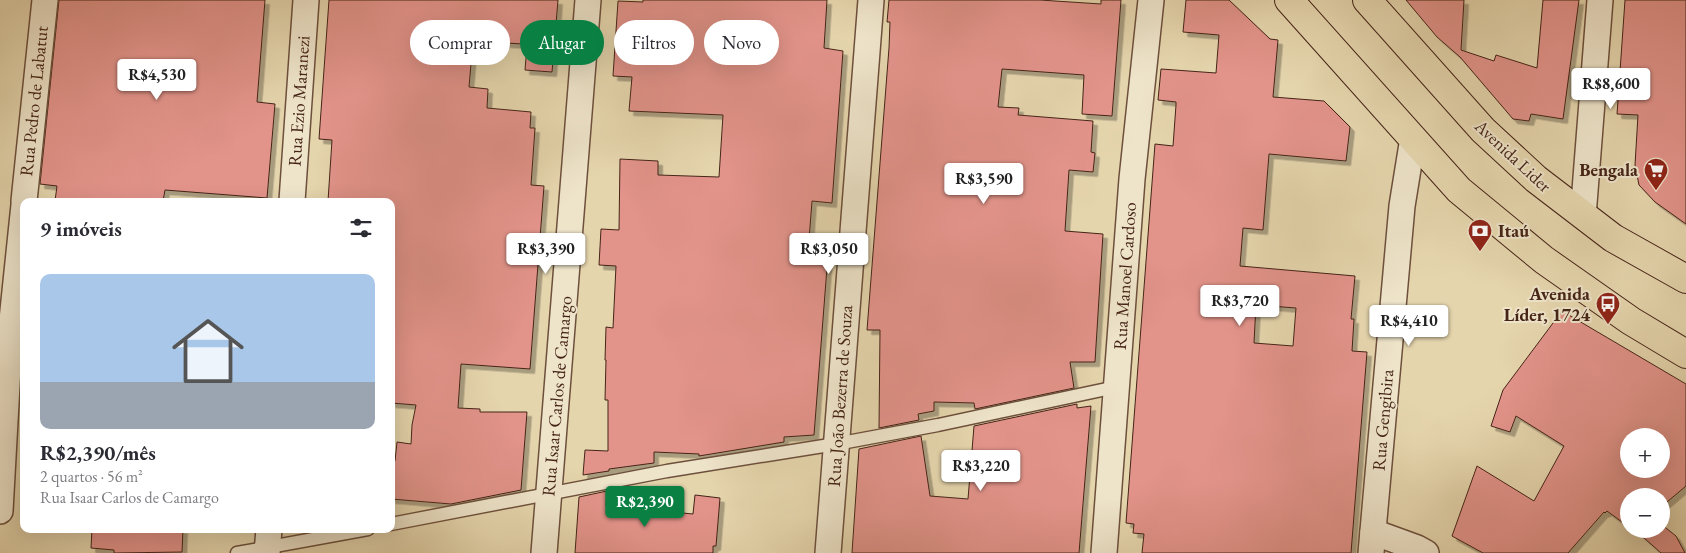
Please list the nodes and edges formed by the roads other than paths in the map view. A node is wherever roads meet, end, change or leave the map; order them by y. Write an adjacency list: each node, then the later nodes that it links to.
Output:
1 (45, 0): 10 (street, Rua Pedro de Labatut)
2 (306, 0): 11 (street, Rua Ezio Maranezi)
3 (588, 0): 18 (street, Rua Isaar Carlos de Camargo)
4 (871, 0): 17 (street, Rua João Bezerra de Souza)
5 (1151, 0): 16 (street, Rua Manoel Cardoso)
6 (1289, 0): 9 (main road)
7 (1367, 0): 12 (main road, Avenida Lider)
8 (1600, 0): 12 (street)
9 (1413, 138): 15 (main road); 23 (street, Rua Gengibira)
10 (25, 198)
11 (292, 198)
12 (1583, 216): 14 (main road, Avenida Lider)
13 (20, 242): 19 (street, Rua Pedro de Labatut)
14 (1686, 280)
15 (1686, 354)
16 (1116, 387): 17 (lane); 27 (street, Rua Manoel Cardoso)
17 (836, 444): 18 (lane); 26 (street, Rua João Bezerra de Souza)
18 (549, 494): 20 (lane); 25 (street, Rua Isaar Carlos de Camargo)
19 (0, 511)
20 (395, 523)
21 (339, 533): 22 (lane)
22 (268, 543): 24 (lane)
23 (1372, 543): 28 (street)
24 (237, 553)
25 (544, 553)
26 (828, 553)
27 (1104, 553)
28 (1426, 553)

